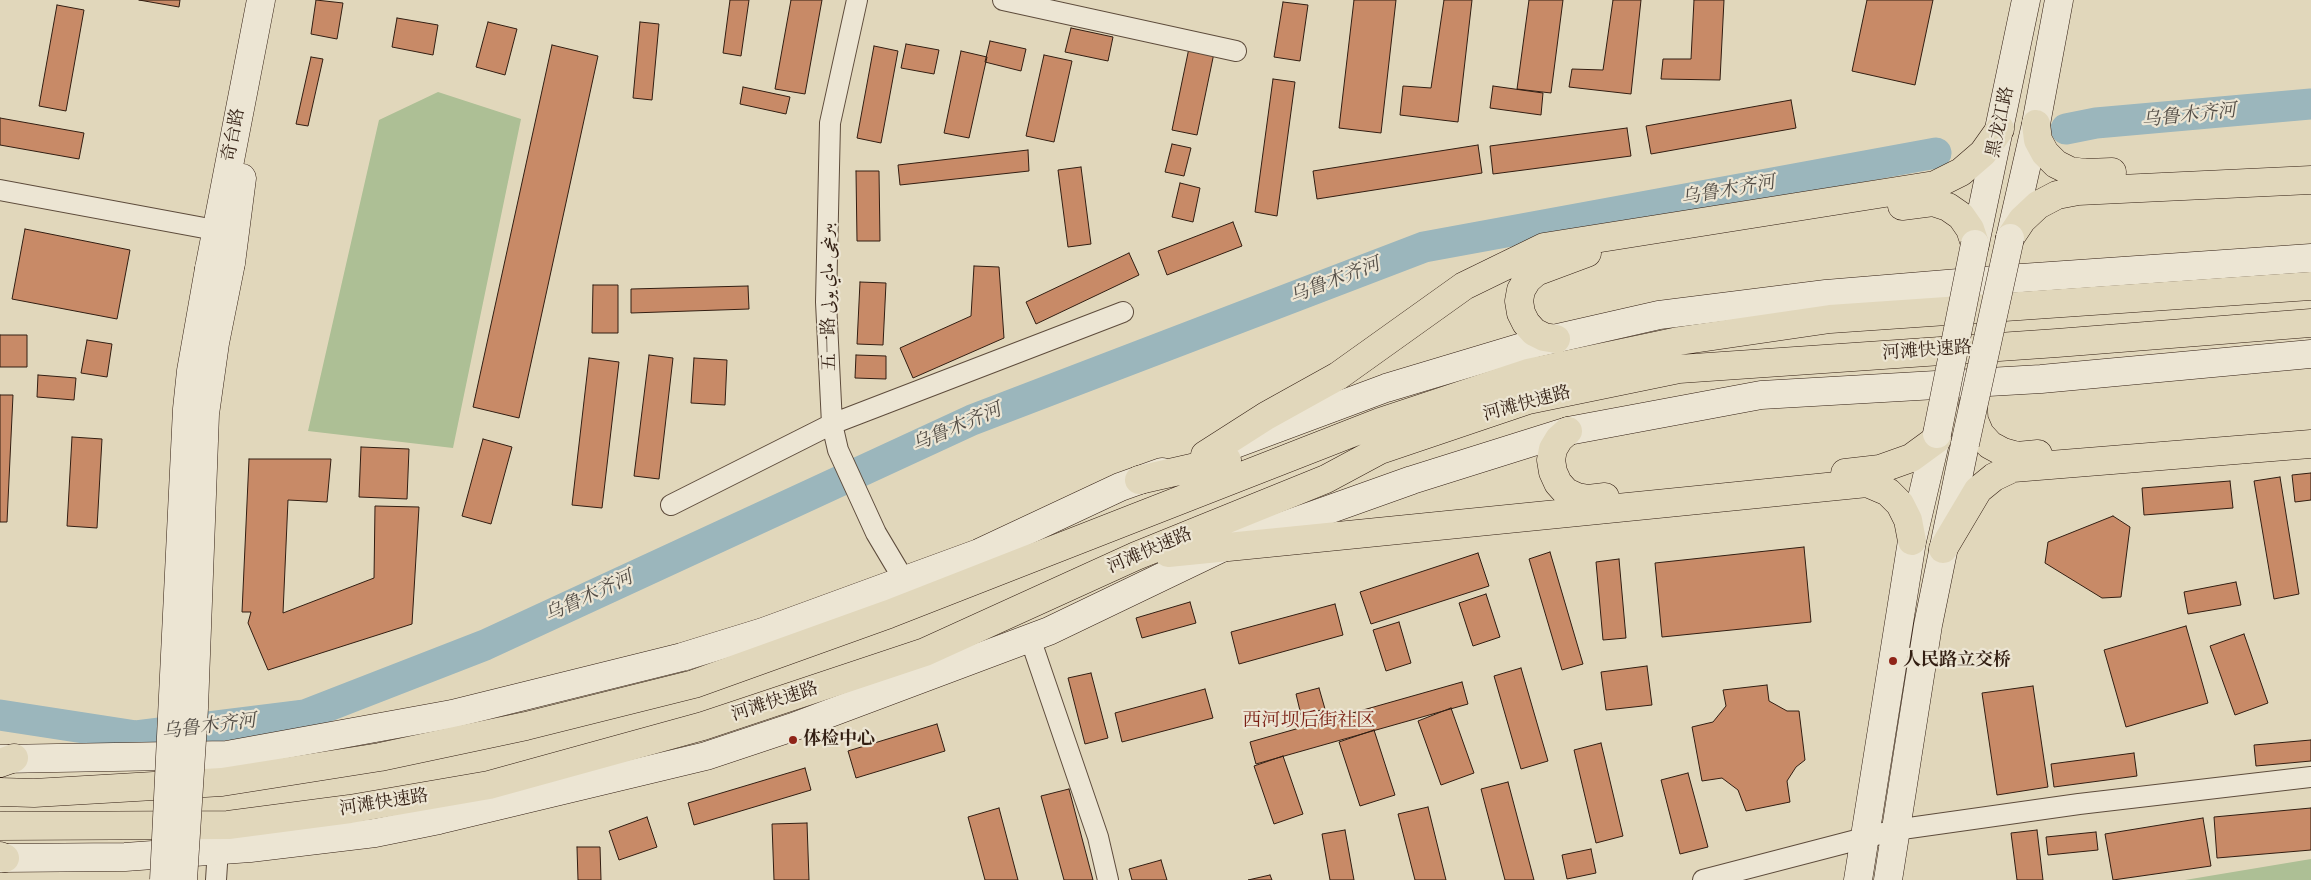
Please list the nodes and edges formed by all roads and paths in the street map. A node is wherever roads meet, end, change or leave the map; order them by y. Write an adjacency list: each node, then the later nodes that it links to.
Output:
1 (261, 0): 13 (street, 奇台路)
2 (278, 0): 17 (street, 奇台路)
3 (858, 0): 24 (street, 五一路 بىرىنچى ماي يولى)
4 (1003, 0): 7 (street)
5 (2026, 0): 9 (street, 黑龙江路)
6 (2059, 0): 8 (street, 黑龙江路)
7 (1236, 51)
8 (2036, 124): 10 (highway); 14 (street, 黑龙江路)
9 (2000, 129): 15 (street, 黑龙江路); 30 (highway)
10 (2311, 164)
11 (2311, 180): 14 (highway)
12 (0, 190): 13 (street)
13 (215, 230): 17 (street, 奇台路)
14 (2010, 238): 23 (street, 黑龙江路, bridge)
15 (1975, 244): 21 (highway); 28 (street, 黑龙江路, bridge)
16 (2311, 258): 21 (street)
17 (220, 266): 47 (street, bridge); 48 (street, bridge)
18 (2311, 286): 26 (highway, 河滩快速路)
19 (1123, 312): 24 (street)
20 (2311, 323): 36 (highway, 河滩快速路)
21 (1556, 339): 30 (street)
22 (2311, 354): 25 (street)
23 (1973, 406): 27 (highway, bridge); 35 (street, 黑龙江路, bridge)
24 (832, 424): 32 (street); 37 (street, 五一路 بىرىنچى ماي يولى)
25 (1568, 430): 28 (highway); 34 (street)
26 (1356, 432): 31 (highway); 41 (highway, 河滩快速路)
27 (2311, 434)
28 (1937, 436): 33 (street, 黑龙江路)
29 (2311, 444): 35 (highway)
30 (1205, 456): 31 (street)
31 (1139, 480): 37 (street)
32 (672, 505)
33 (1912, 541): 34 (highway); 44 (street, 黑龙江路)
34 (1224, 547): 36 (highway); 38 (street)
35 (1943, 549): 43 (street, 黑龙江路)
36 (1136, 556): 42 (highway, 河滩快速路)
37 (904, 580): 39 (street)
38 (1030, 638): 45 (street); 50 (street)
39 (5, 760)
40 (2311, 777): 43 (street)
41 (0, 792)
42 (0, 826)
43 (1895, 830): 44 (street); 53 (street, 黑龙江路)
44 (1864, 838): 51 (street); 52 (street, 黑龙江路)
45 (218, 849): 46 (street); 49 (street)
46 (2, 857)
47 (164, 880)
48 (183, 880)
49 (216, 880)
50 (1108, 880)
51 (1703, 880)
52 (1858, 880)
53 (1888, 880)

